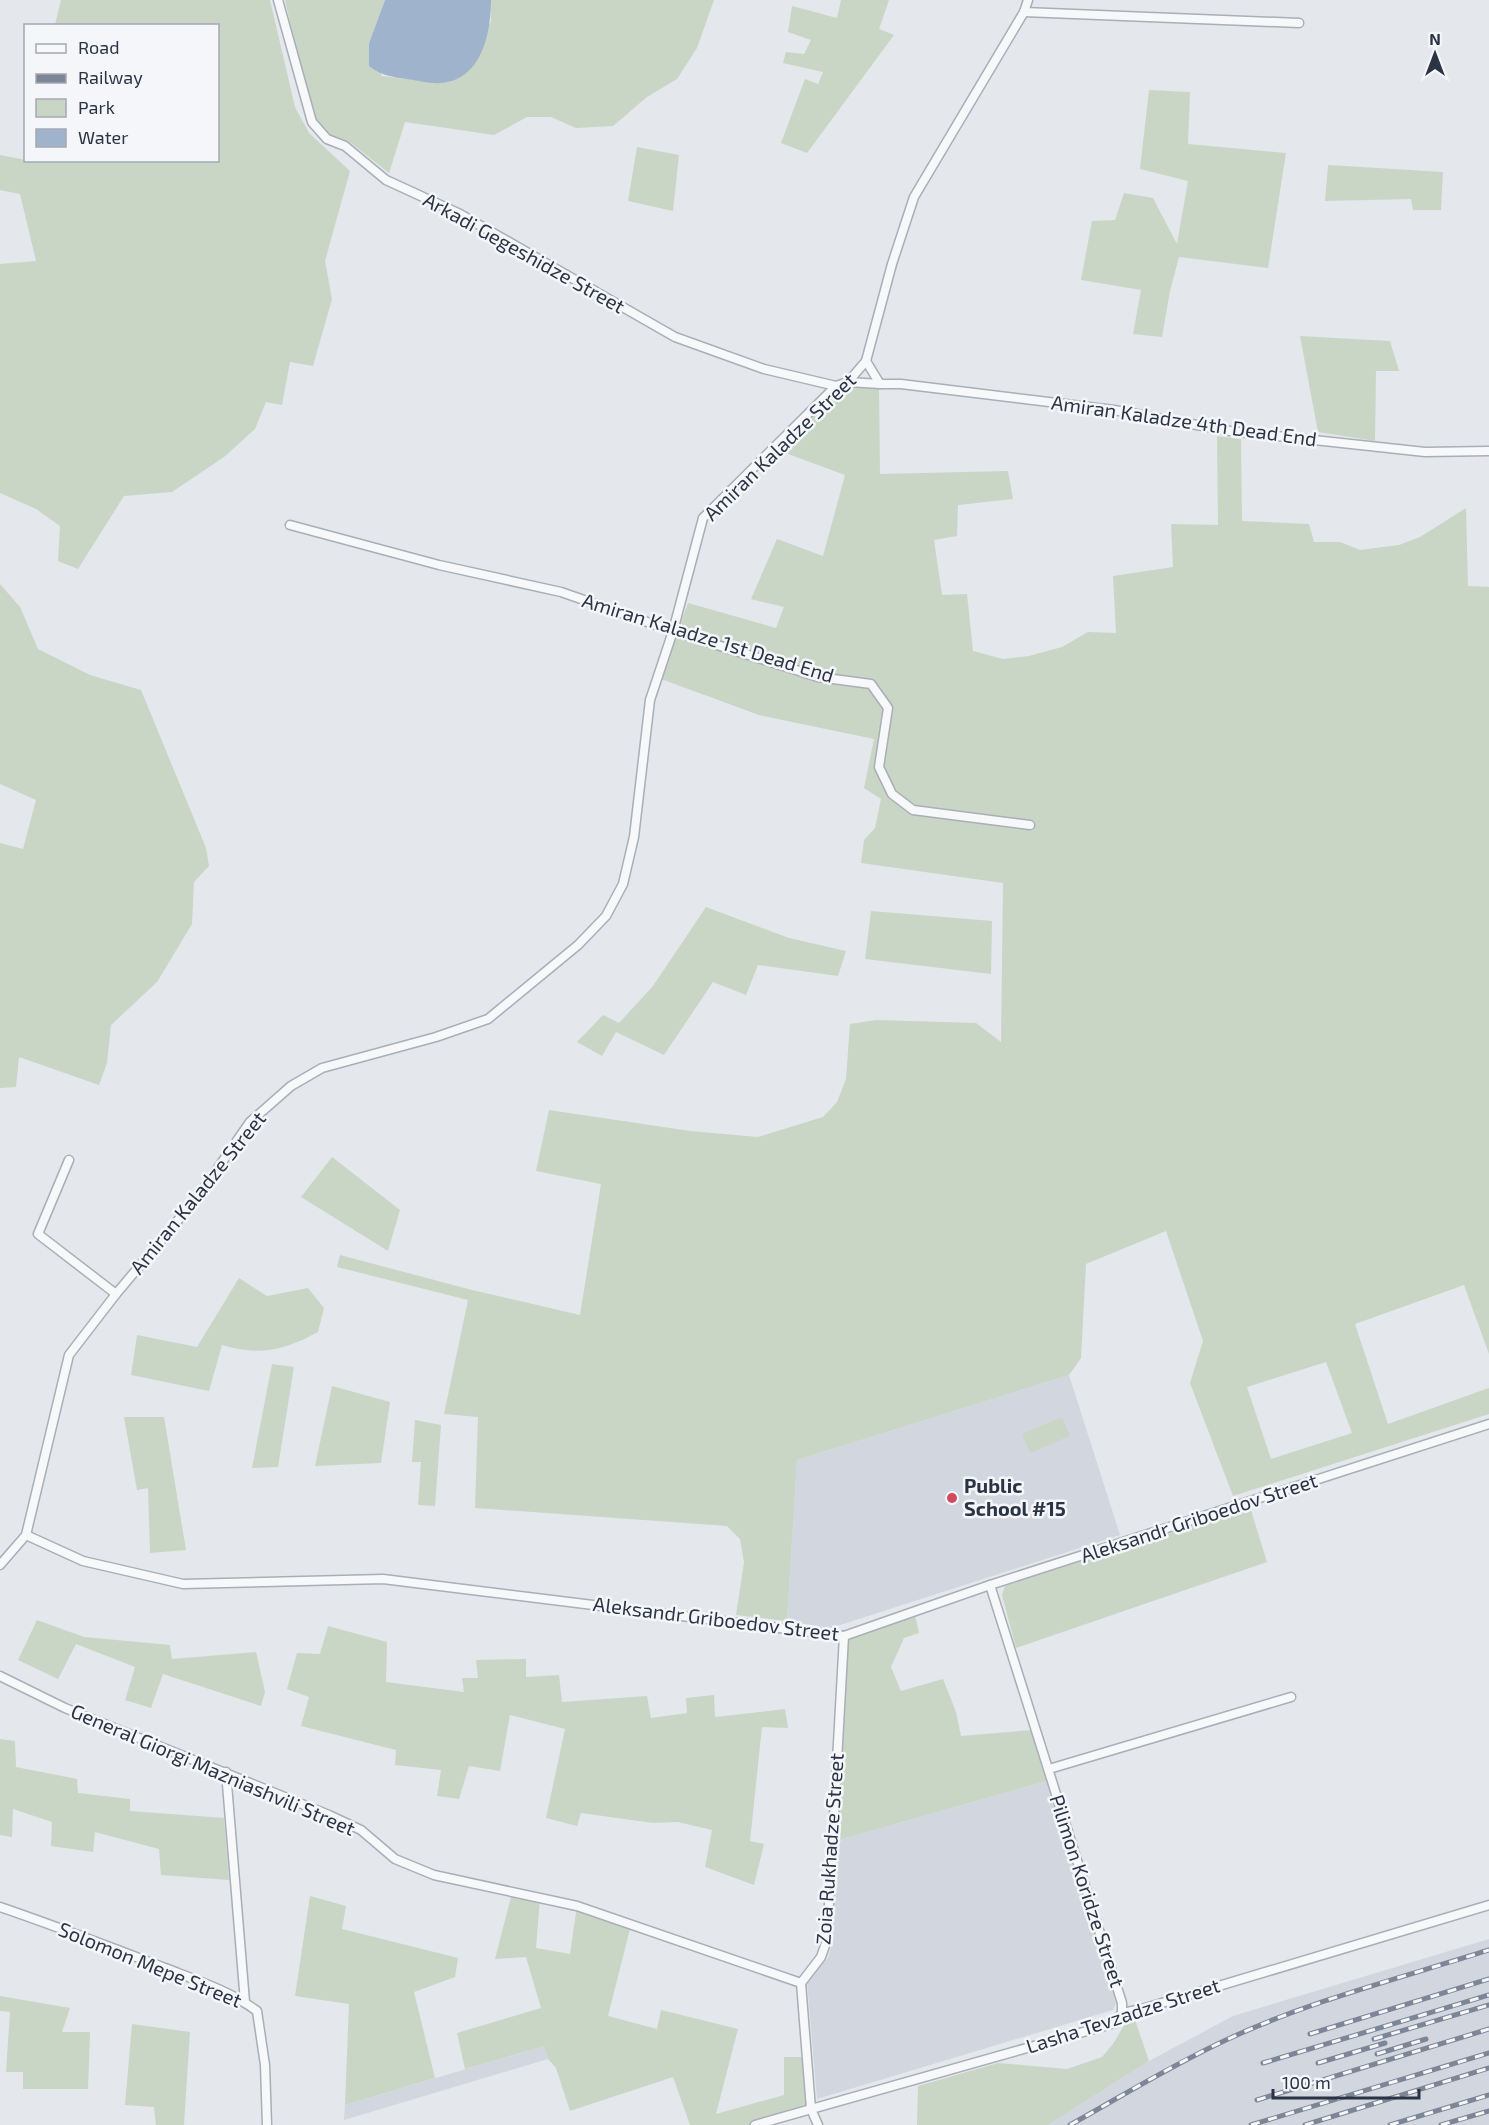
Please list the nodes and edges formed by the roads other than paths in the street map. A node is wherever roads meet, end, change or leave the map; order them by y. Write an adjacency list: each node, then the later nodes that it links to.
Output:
1 (278, 0): 8 (street, Arkadi Gegeshidze Street)
2 (1028, 0): 3 (street, Amiran Kaladze Street)
3 (1024, 12): 4 (street); 5 (street, Amiran Kaladze Street)
4 (1299, 23)
5 (866, 361): 6 (street, Amiran Kaladze Street); 7 (street)
6 (848, 382): 7 (street, Amiran Kaladze 4th Dead End); 8 (street, Amiran Kaladze Street)
7 (880, 384): 9 (street, Amiran Kaladze 4th Dead End)
8 (836, 386): 11 (street, Amiran Kaladze Street)
9 (1489, 451)
10 (290, 525): 11 (street, Amiran Kaladze 1st Dead End)
11 (673, 631): 12 (street, Amiran Kaladze 1st Dead End); 14 (street, Amiran Kaladze Street)
12 (1030, 825)
13 (69, 1160): 14 (street)
14 (116, 1294): 16 (street, Amiran Kaladze Street)
15 (1489, 1424): 18 (street, Aleksandr Griboedov Street)
16 (26, 1535): 17 (street, Amiran Kaladze Street); 19 (street, Aleksandr Griboedov Street)
17 (0, 1565)
18 (990, 1585): 19 (street, Aleksandr Griboedov Street); 22 (street, Pilimon Koridze Street)
19 (843, 1636): 26 (street, Zoia Rukhadze Street)
20 (0, 1676): 23 (street, General Giorgi Mazniashvili Street)
21 (1291, 1697): 22 (street, Pilimon Koridze Street)
22 (1049, 1769): 28 (street, Pilimon Koridze Street)
23 (226, 1772): 26 (street, General Giorgi Mazniashvili Street); 27 (street)
24 (1489, 1905): 28 (street, Lasha Tevzadze Street)
25 (0, 1907): 27 (street, Solomon Mepe Street)
26 (801, 1983): 29 (street)
27 (245, 2002): 30 (street, Solomon Mepe Street)
28 (1122, 2013): 29 (street, Lasha Tevzadze Street)
29 (811, 2109): 31 (street, Lasha Tevzadze Street); 32 (street)
30 (267, 2125)
31 (755, 2125)
32 (818, 2125)

